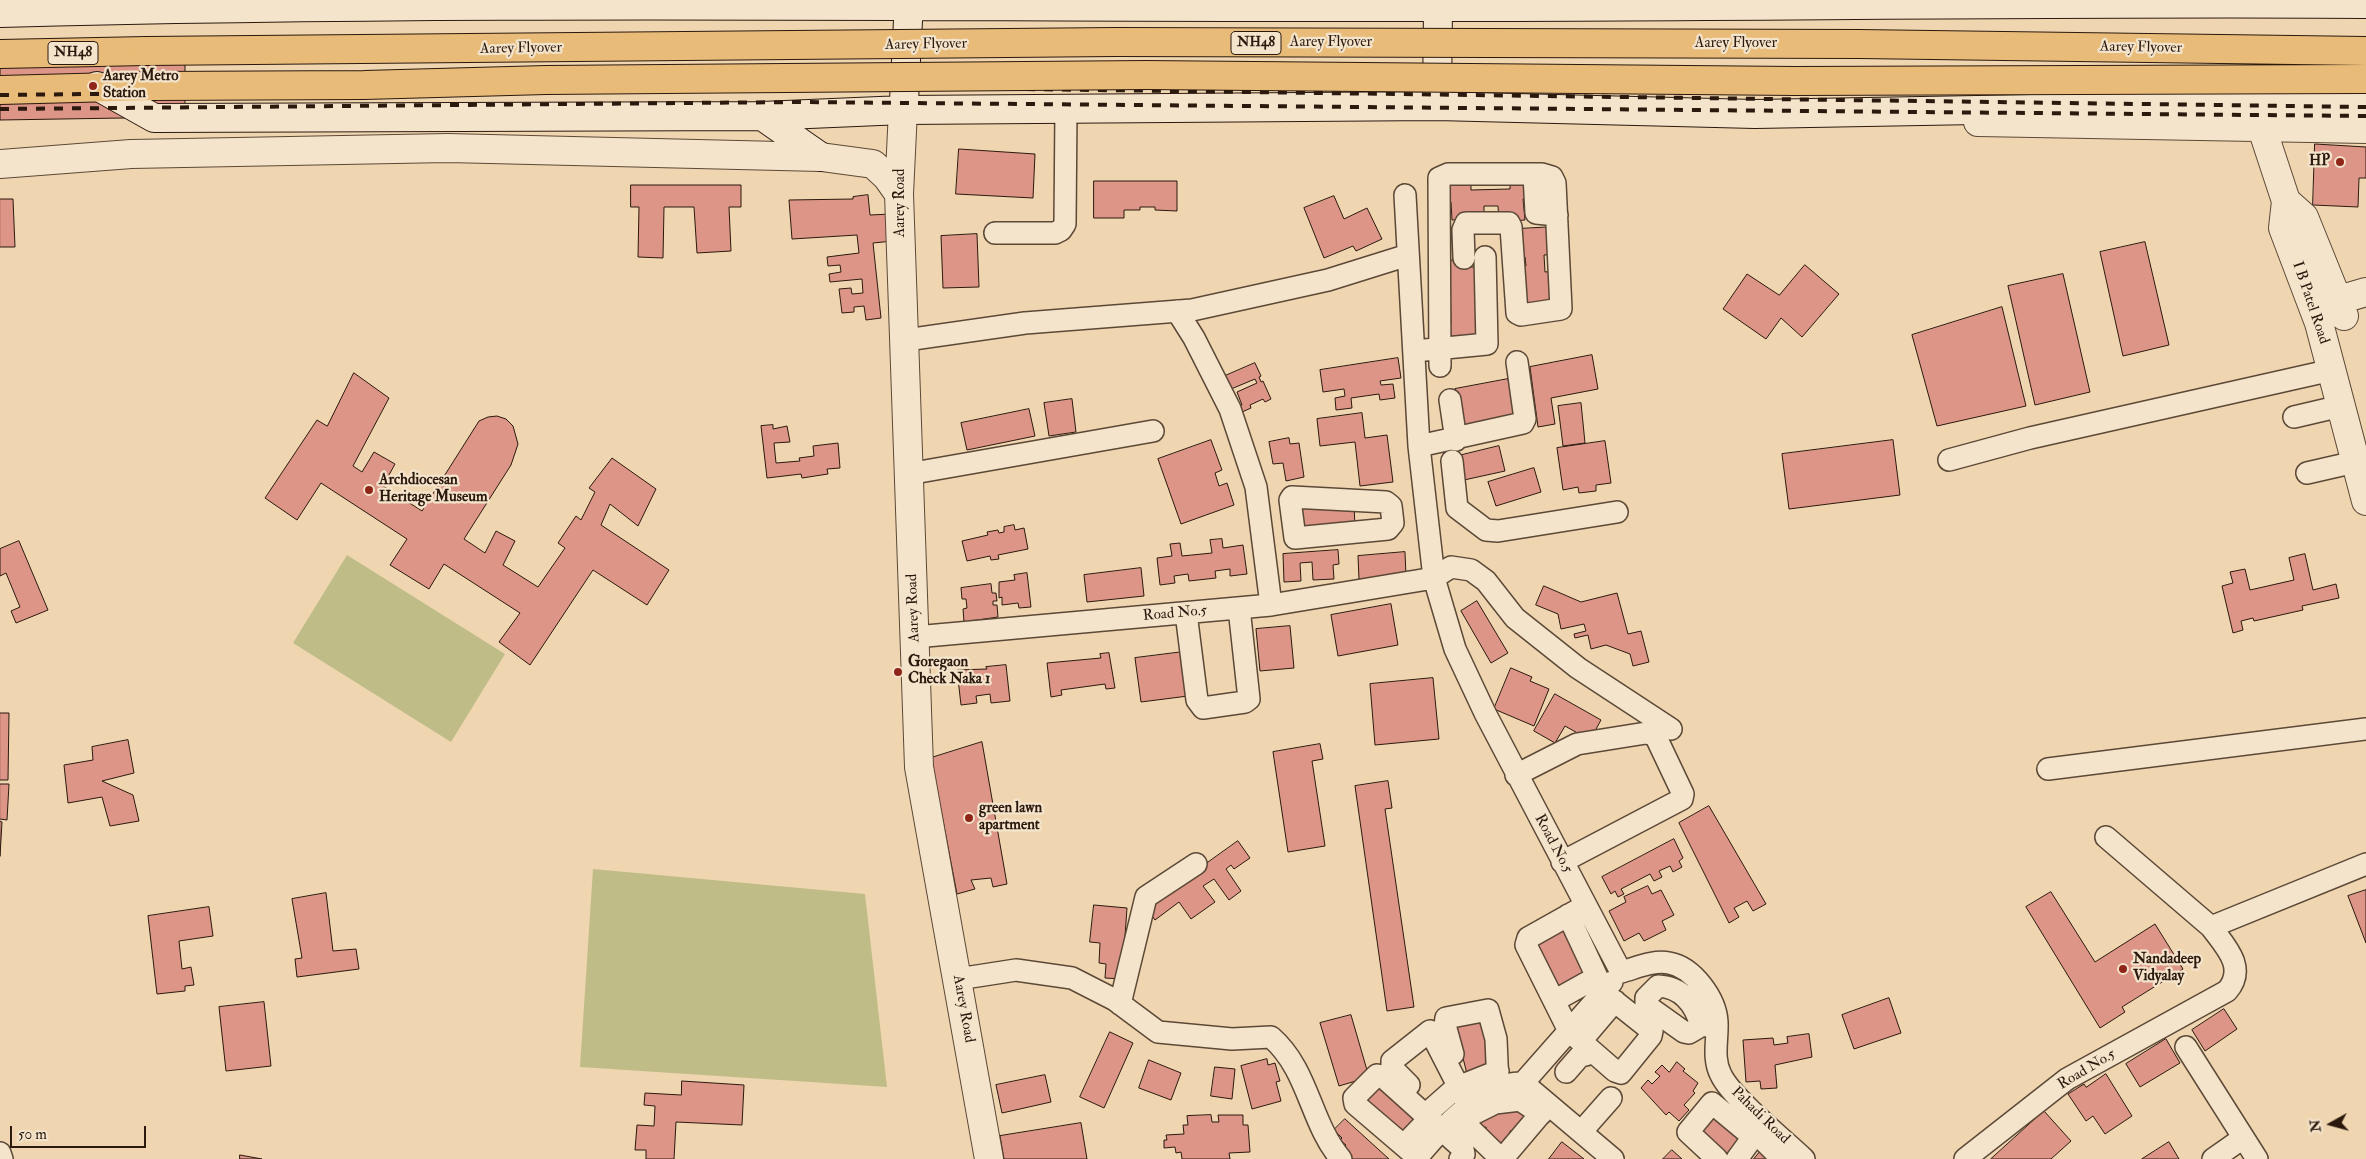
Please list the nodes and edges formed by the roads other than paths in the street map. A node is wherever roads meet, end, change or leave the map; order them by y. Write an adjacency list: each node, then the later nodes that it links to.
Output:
1 (909, 2): 3 (main road); 4 (main road); 13 (main road, Aarey Road)
2 (2366, 4): 3 (main road)
3 (1438, 7): 11 (main road)
4 (0, 13)
5 (2366, 51): 6 (highway, Aarey Flyover / NH48, bridge)
6 (0, 54)
7 (2366, 79): 8 (highway, Aarey Flyover / NH48, bridge)
8 (97, 86): 9 (highway, NH48); 14 (main road)
9 (0, 90)
10 (2366, 103): 15 (main road)
11 (1437, 106): 12 (main road); 15 (main road)
12 (1066, 109): 13 (main road); 22 (street)
13 (903, 110): 14 (main road); 19 (main road, Aarey Road)
14 (762, 116): 17 (main road)
15 (2258, 117): 16 (main road); 21 (main road, I B Patel Road)
16 (2366, 129)
17 (821, 157): 18 (main road); 19 (main road)
18 (0, 164)
19 (899, 194): 32 (main road, Aarey Road)
20 (1405, 195): 25 (street, Road No.5)
21 (2286, 201): 29 (main road); 31 (main road, I B Patel Road)
22 (995, 232)
23 (1513, 255): 24 (street); 26 (street); 27 (street)
24 (1485, 257): 26 (street); 34 (street)
25 (1408, 258): 27 (street); 30 (street); 33 (street, Road No.5)
26 (1464, 258): 27 (street)
27 (1439, 259): 34 (street)
28 (2366, 292): 29 (main road)
29 (2350, 308): 31 (main road)
30 (1177, 312): 32 (street); 54 (street)
31 (2316, 316): 36 (main road, I B Patel Road)
32 (906, 340): 46 (main road, Aarey Road)
33 (1412, 350): 34 (street); 42 (street, Road No.5)
34 (1439, 357)
35 (1516, 362): 41 (street)
36 (2332, 370): 38 (main road, I B Patel Road); 43 (street)
37 (1450, 400): 41 (street)
38 (2341, 406): 39 (street); 45 (main road, I B Patel Road)
39 (2294, 417)
40 (1153, 431): 46 (street)
41 (1456, 440): 42 (street)
42 (1419, 446): 51 (street, Road No.5)
43 (1949, 460)
44 (1452, 461): 49 (street)
45 (2355, 462): 47 (street); 48 (main road, I B Patel Road)
46 (908, 474): 59 (main road, Aarey Road)
47 (2307, 474)
48 (2365, 492)
49 (1457, 508): 50 (street); 51 (street)
50 (1617, 512)
51 (1427, 516): 52 (street); 55 (street, Road No.5)
52 (1393, 523): 53 (street); 53 (street)
53 (1293, 532): 54 (street)
54 (1264, 534): 56 (street)
55 (1434, 578): 56 (street, Road No.5); 60 (street, Road No.5); 63 (street, Road No.5)
56 (1271, 605): 57 (street, Road No.5)
57 (1239, 614): 58 (street, Road No.5); 58 (street)
58 (1187, 620): 59 (street, Road No.5)
59 (915, 637): 71 (main road, Aarey Road)
60 (1670, 729)
61 (2366, 729): 62 (street)
62 (2048, 769)
63 (1516, 774): 65 (street, Road No.5); 65 (street)
64 (2106, 837): 69 (street)
65 (1562, 862): 68 (street, Road No.5)
66 (1196, 864): 74 (street)
67 (2366, 864): 69 (street)
68 (1577, 911): 70 (street, Road No.5); 72 (street); 73 (street)
69 (2211, 927): 98 (street, Road No.5)
70 (1620, 972): 72 (street); 78 (street, Pahadi Road)
71 (958, 979): 74 (street); 89 (main road, Aarey Road)
72 (1604, 991): 73 (street); 76 (street); 76 (street)
73 (1554, 1002): 76 (street)
74 (1120, 1004): 90 (street)
75 (2186, 1047): 86 (street)
76 (1572, 1051): 77 (street)
77 (1523, 1083): 81 (street); 82 (street)
78 (1734, 1092): 80 (street); 83 (street, Pahadi Road)
79 (1611, 1098): 84 (street)
80 (1720, 1109): 83 (street); 93 (street)
81 (1544, 1110): 82 (street); 82 (street); 84 (street)
82 (1453, 1114): 91 (street)
83 (1751, 1122): 85 (street, Pahadi Road); 94 (street)
84 (1581, 1132): 92 (street)
85 (1770, 1137): 95 (street); 96 (street); 97 (street, Pahadi Road)
86 (2248, 1152): 99 (street)
87 (0, 1154): 88 (street)
88 (2, 1159)
89 (989, 1159)
90 (1341, 1159)
91 (1460, 1159)
92 (1613, 1159)
93 (1717, 1159)
94 (1737, 1159)
95 (1749, 1159)
96 (1782, 1159)
97 (1804, 1159)
98 (1965, 1159)
99 (2213, 1159)

